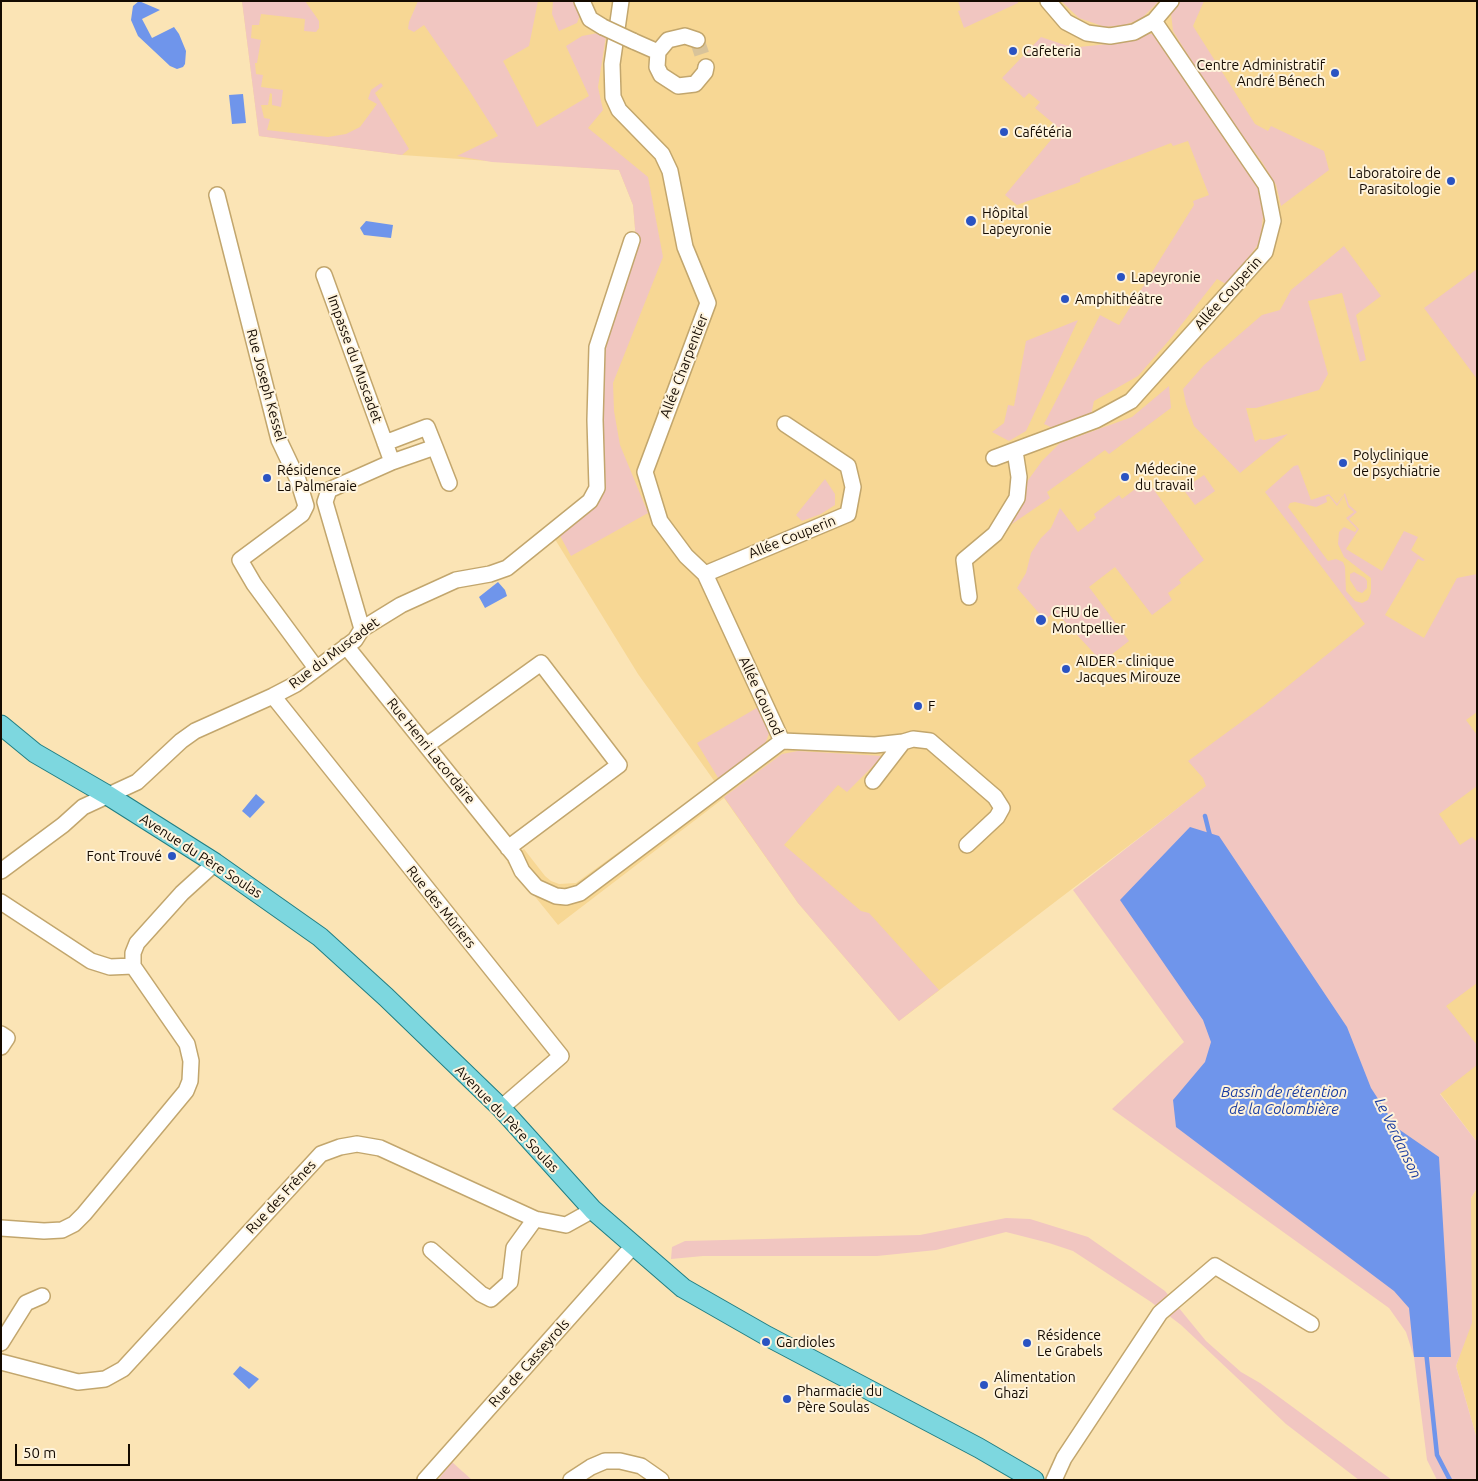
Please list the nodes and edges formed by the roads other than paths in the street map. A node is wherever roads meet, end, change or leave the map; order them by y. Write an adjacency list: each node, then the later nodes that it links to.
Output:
1 (582, 1): 6 (street)
2 (621, 1): 6 (street, Allée Charpentier)
3 (1048, 1): 5 (street)
4 (1171, 1): 5 (street)
5 (1154, 21): 16 (street, Allée Couperin)
6 (610, 25): 8 (street, bridge); 20 (street, Allée Charpentier)
7 (697, 40): 8 (street)
8 (658, 52): 9 (street)
9 (706, 67)
10 (217, 195): 24 (street, Rue Joseph Kessel)
11 (632, 240): 22 (street, Rue du Muscadet)
12 (324, 274): 14 (street, Impasse du Muscadet)
13 (786, 424): 20 (street, Allée Couperin)
14 (385, 443): 15 (street); 18 (street, Impasse du Muscadet)
15 (435, 446): 18 (street); 19 (street)
16 (1015, 451): 17 (street, Allée Couperin); 21 (street)
17 (994, 458)
18 (392, 462): 22 (street)
19 (449, 483)
20 (705, 574): 27 (street, Allée Gounod)
21 (969, 597)
22 (362, 629): 23 (street, Rue du Muscadet)
23 (346, 646): 24 (street, Rue du Muscadet); 29 (street, Rue Henri Lacordaire)
24 (316, 668): 25 (street, Rue du Muscadet)
25 (273, 696): 32 (street, Rue du Muscadet); 41 (street, Rue des Mûriers)
26 (1, 725): 32 (main road, Avenue du Père Soulas)
27 (782, 741): 28 (street); 31 (street, Allée Gounod)
28 (903, 742): 30 (street); 33 (street)
29 (427, 745): 34 (street, Rue Henri Lacordaire); 34 (street)
30 (873, 781)
31 (714, 793): 34 (street, Rue Henri Lacordaire)
32 (109, 796): 35 (main road, Avenue du Père Soulas); 36 (street, Rue du Muscadet)
33 (967, 845)
34 (512, 852)
35 (215, 863): 38 (street); 41 (main road, Avenue du Père Soulas)
36 (1, 872)
37 (1, 902): 38 (street)
38 (133, 966): 44 (street)
39 (1, 1034): 40 (street)
40 (1, 1047)
41 (501, 1108): 42 (main road, Avenue du Père Soulas)
42 (593, 1210): 43 (street, Rue des Frênes); 45 (main road, Avenue du Père Soulas)
43 (535, 1219): 46 (street); 50 (street, Rue des Frênes)
44 (1, 1228)
45 (633, 1246): 51 (street, Rue de Casseyrols); 54 (main road, Avenue du Père Soulas)
46 (430, 1250)
47 (42, 1296): 49 (street)
48 (1310, 1324): 55 (street)
49 (1, 1342)
50 (1, 1362)
51 (425, 1480)
52 (571, 1480): 53 (street)
53 (661, 1480)
54 (1034, 1480)
55 (1054, 1480)

